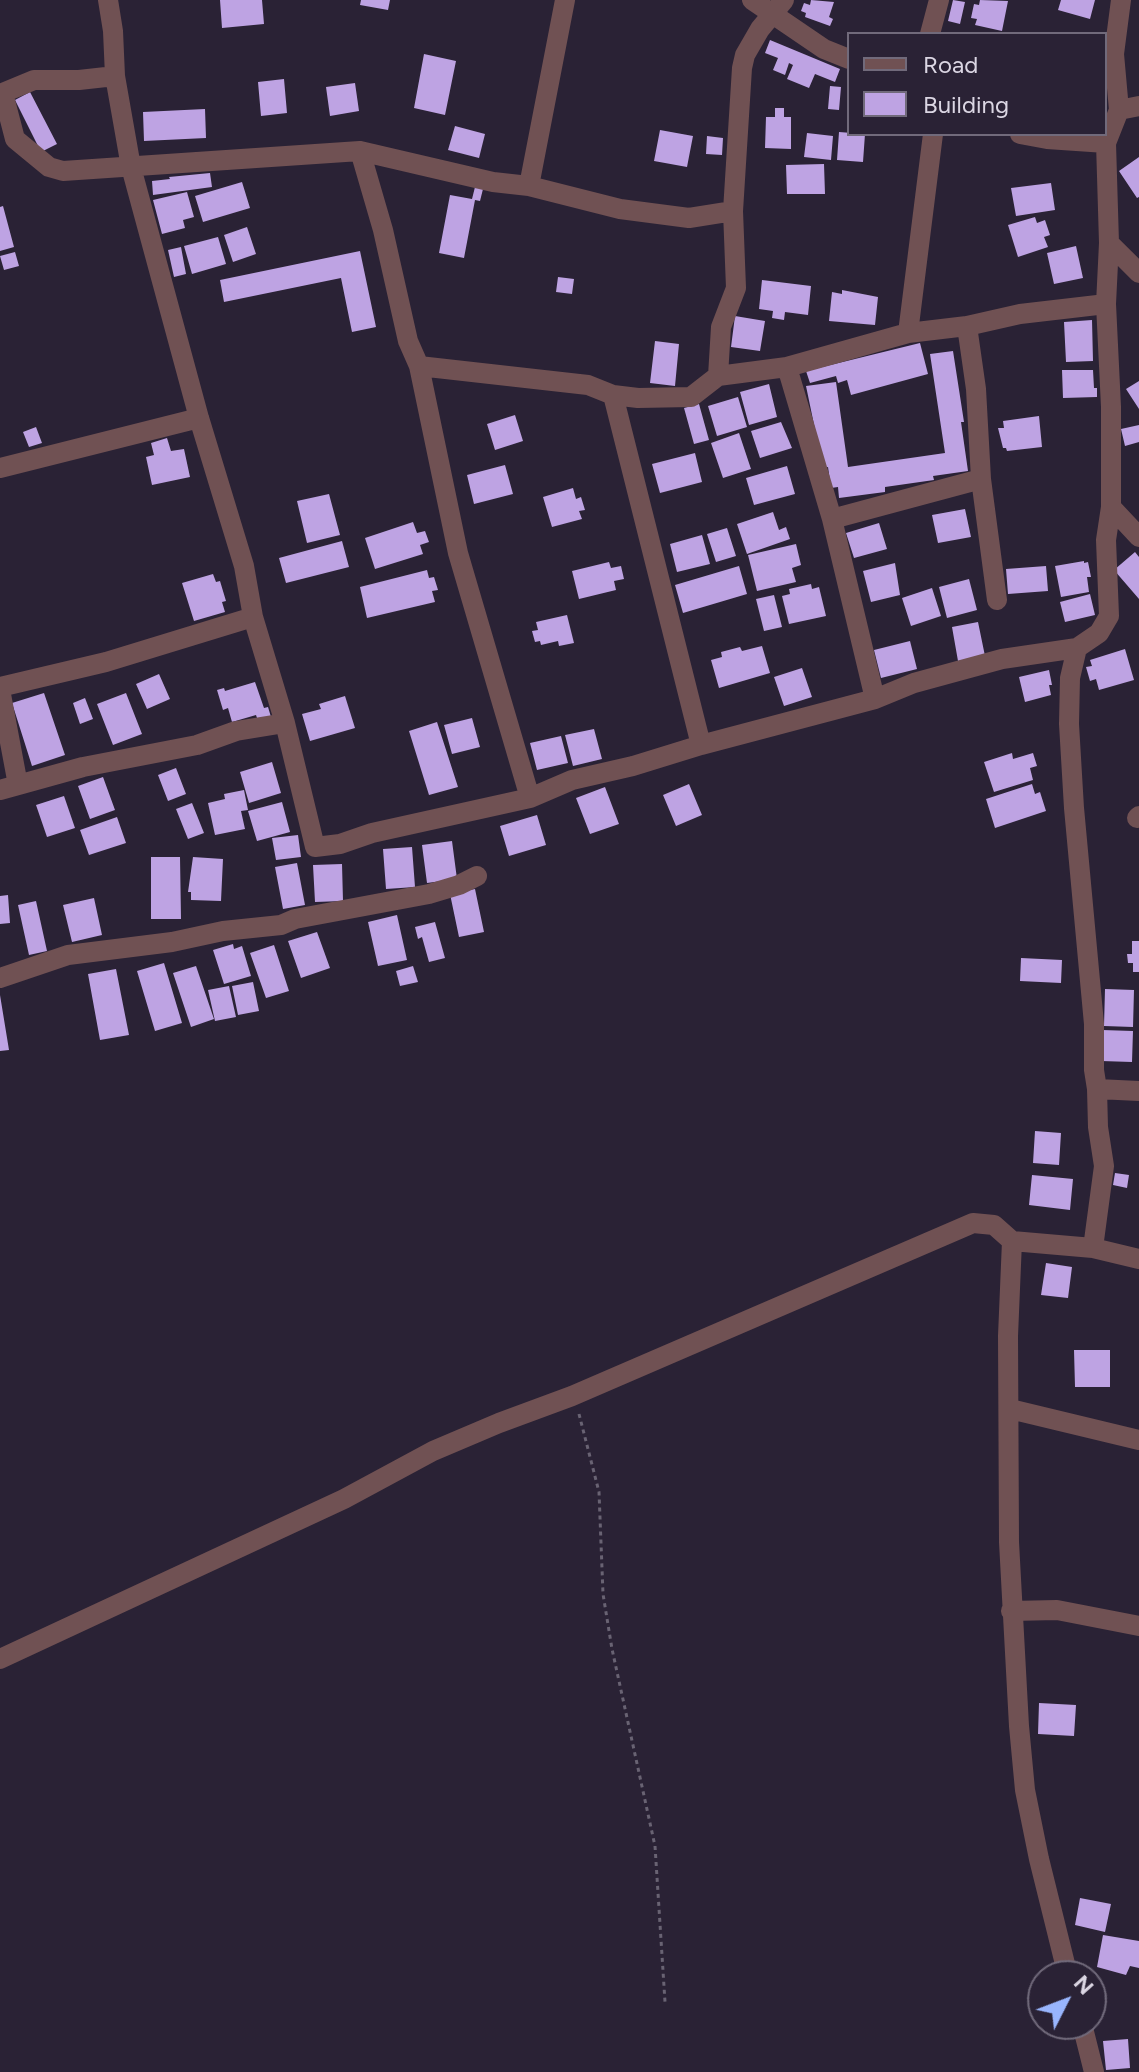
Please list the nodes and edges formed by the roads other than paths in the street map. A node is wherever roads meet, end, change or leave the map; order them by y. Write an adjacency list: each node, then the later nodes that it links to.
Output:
1 (108, 0): 9 (street)
2 (565, 0): 17 (street)
3 (752, 0): 6 (street)
4 (939, 0): 7 (street)
5 (1121, 0): 11 (street)
6 (780, 7): 8 (street); 18 (street)
7 (931, 32)
8 (847, 58)
9 (115, 76): 10 (street); 16 (street)
10 (1, 94): 16 (street)
11 (1129, 108): 14 (street)
12 (933, 136): 23 (street)
13 (1031, 136): 14 (street)
14 (1106, 143): 19 (street)
15 (360, 151): 16 (street); 17 (street); 24 (street)
16 (131, 167): 28 (street)
17 (529, 186): 18 (street)
18 (733, 211): 26 (street)
19 (1109, 243): 20 (street); 21 (street)
20 (1139, 273)
21 (1106, 304): 22 (street); 31 (street)
22 (967, 326): 23 (street); 30 (street)
23 (908, 333): 25 (street)
24 (419, 366): 27 (street); 42 (street)
25 (787, 367): 26 (street); 32 (street)
26 (718, 376): 27 (street)
27 (613, 395): 40 (street)
28 (199, 418): 29 (street); 35 (street)
29 (0, 468)
30 (981, 479): 32 (street); 34 (street)
31 (1111, 507): 33 (street); 36 (street)
32 (832, 519): 38 (street)
33 (1139, 537)
34 (997, 600)
35 (253, 617): 37 (street); 39 (street)
36 (1077, 648): 38 (street); 45 (street)
37 (0, 688): 41 (street)
38 (875, 699): 40 (street)
39 (285, 723): 41 (street); 42 (street)
40 (701, 745): 42 (street)
41 (9, 788)
42 (530, 798)
43 (477, 876): 44 (street)
44 (0, 978)
45 (1097, 1089): 46 (street); 48 (street)
46 (1139, 1091)
47 (1012, 1241): 48 (street); 50 (street); 54 (street)
48 (1093, 1248): 49 (street)
49 (1139, 1259)
50 (1010, 1409): 51 (street); 52 (street)
51 (1139, 1440)
52 (1011, 1611): 53 (street); 55 (street)
53 (1139, 1626)
54 (0, 1659)
55 (1064, 1960)
56 (1086, 2040): 57 (street)
57 (1094, 2072)

